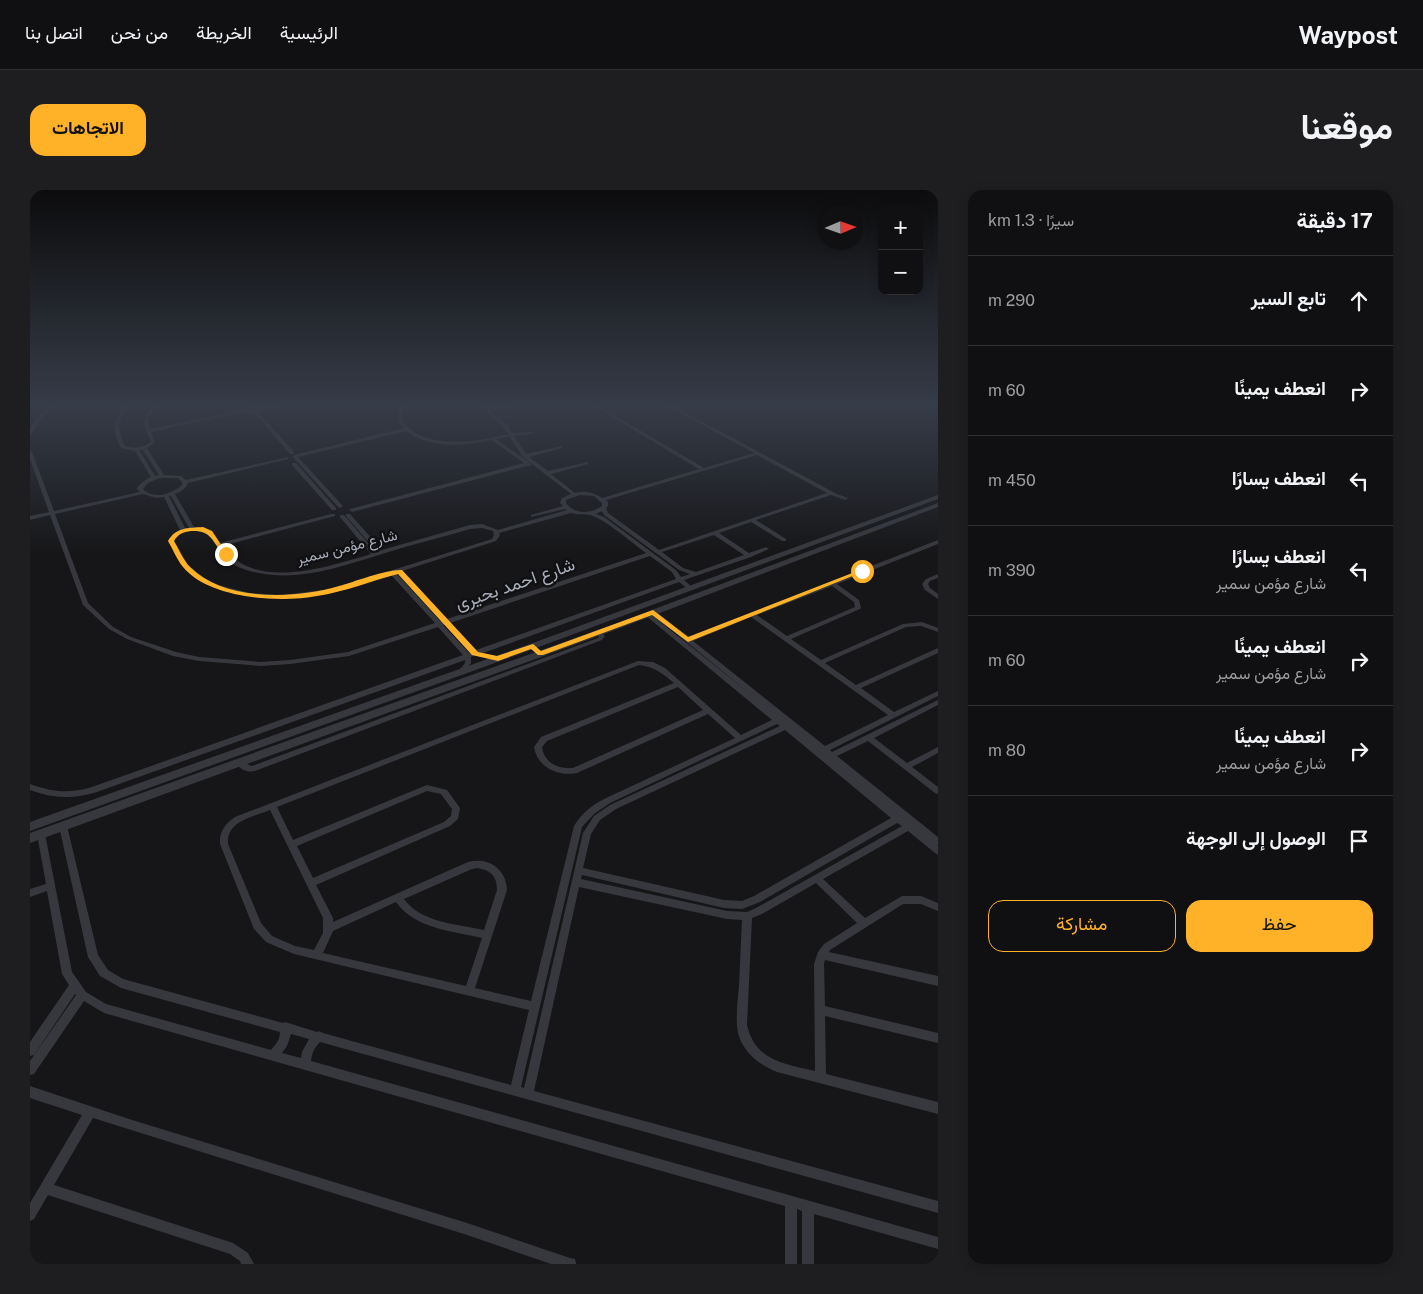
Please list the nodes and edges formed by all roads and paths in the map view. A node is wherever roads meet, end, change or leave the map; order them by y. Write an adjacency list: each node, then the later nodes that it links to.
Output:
1 (31, 455): 31 (street, شارع احمد بحيرى)
2 (140, 455): 18 (street)
3 (149, 455): 17 (street)
4 (294, 455): 12 (street)
5 (518, 455): 13 (street)
6 (523, 455): 13 (street)
7 (539, 455): 13 (street)
8 (679, 455): 15 (street)
9 (745, 455): 15 (street)
10 (765, 455): 22 (street)
11 (766, 455): 22 (street)
12 (290, 456): 19 (street); 27 (street); 33 (street)
13 (526, 460): 16 (street); 23 (street); 34 (street)
14 (586, 463): 16 (street)
15 (702, 469): 26 (street)
16 (548, 473): 23 (street)
17 (162, 476): 18 (street); 19 (street)
18 (154, 478): 20 (street)
19 (184, 480): 21 (street)
20 (141, 491): 24 (street); 31 (street)
21 (172, 493): 24 (street); 39 (street)
22 (831, 493): 37 (street)
23 (572, 494): 26 (street); 28 (street)
24 (166, 495): 40 (street)
25 (938, 497): 38 (street)
26 (601, 498): 30 (street)
27 (340, 506): 33 (street); 34 (street)
28 (565, 507): 32 (street); 41 (street, شارع مؤمن سمير)
29 (937, 507): 42 (street)
30 (604, 508): 35 (street); 48 (street)
31 (52, 511): 36 (street); 63 (street, شارع احمد بحيرى)
32 (572, 511): 35 (street); 41 (street, شارع مؤمن سمير)
33 (333, 512): 34 (street); 46 (street)
34 (348, 512): 49 (street)
35 (590, 513): 50 (street)
36 (30, 516)
37 (752, 520): 43 (street); 44 (street)
38 (858, 526): 42 (street); 54 (street)
39 (192, 528): 40 (street); 46 (street, شارع مؤمن سمير)
40 (183, 530): 52 (street, شارع مؤمن سمير)
41 (494, 530): 49 (street, شارع مؤمن سمير); 52 (street, شارع مؤمن سمير)
42 (868, 531): 57 (street)
43 (715, 533): 48 (street); 51 (street)
44 (784, 540)
45 (938, 542): 58 (street)
46 (218, 544): 49 (street, شارع مؤمن سمير)
47 (766, 549): 51 (street)
48 (658, 552): 53 (street)
49 (378, 554)
50 (650, 554): 56 (street); 63 (street, شارع احمد بحيرى)
51 (749, 556): 53 (street)
52 (396, 572): 63 (street)
53 (697, 574): 56 (street)
54 (725, 574): 57 (street); 59 (street)
55 (938, 576): 60 (street)
56 (680, 580): 59 (street); 71 (street)
57 (735, 581): 61 (street)
58 (832, 583): 62 (street); 66 (street)
59 (690, 588): 68 (street)
60 (938, 597)
61 (650, 613): 65 (street); 67 (street); 81 (street)
62 (752, 615): 66 (street); 67 (street)
63 (444, 624): 71 (street)
64 (938, 630): 73 (street)
65 (598, 632): 70 (street); 89 (street)
66 (786, 639): 73 (street)
67 (688, 640): 86 (street)
68 (533, 646): 70 (street); 72 (street)
69 (938, 650): 76 (street)
70 (540, 654): 83 (street)
71 (472, 655): 72 (street); 74 (street); 91 (street)
72 (498, 659): 74 (street)
73 (820, 663): 76 (street)
74 (460, 673): 83 (street)
75 (679, 684): 79 (street); 79 (street); 94 (street)
76 (855, 688): 80 (street)
77 (938, 693): 80 (street)
78 (938, 702): 84 (street)
79 (709, 710): 85 (street)
80 (894, 715): 86 (street)
81 (777, 721): 82 (street); 85 (street)
82 (785, 727): 95 (street); 103 (street)
83 (311, 732): 89 (street); 92 (street)
84 (868, 737): 88 (street); 90 (street)
85 (740, 738): 120 (street)
86 (824, 750): 88 (street)
87 (938, 750): 90 (street)
88 (831, 756): 100 (street)
89 (240, 763): 92 (street)
90 (906, 767): 93 (street)
91 (30, 787)
92 (152, 789): 96 (street); 97 (street)
93 (938, 791)
94 (272, 806): 101 (street); 115 (street)
95 (898, 818): 98 (street); 103 (street)
96 (63, 826): 99 (street); 122 (street)
97 (30, 827)
98 (908, 827): 102 (street); 104 (street)
99 (35, 836): 107 (street)
100 (938, 842)
101 (291, 844): 106 (street); 106 (street)
102 (938, 851)
103 (579, 871): 105 (street)
104 (816, 879): 111 (street); 112 (street)
105 (576, 882): 111 (street); 132 (street)
106 (310, 883): 113 (street)
107 (50, 886): 108 (street); 118 (street)
108 (30, 893)
109 (398, 897): 113 (street); 114 (street); 114 (street)
110 (938, 907): 112 (street)
111 (747, 916): 129 (street)
112 (864, 923): 116 (street)
113 (329, 928): 115 (street)
114 (487, 935): 119 (street)
115 (317, 955): 119 (street)
116 (821, 955): 117 (street); 121 (street)
117 (938, 981)
118 (78, 991): 125 (street); 126 (street); 128 (street)
119 (469, 991): 120 (street)
120 (535, 1007): 130 (street)
121 (820, 1010): 124 (street); 129 (street)
122 (285, 1027): 123 (street); 126 (street)
123 (319, 1036): 127 (street); 130 (street)
124 (938, 1038)
125 (30, 1052)
126 (273, 1055): 127 (street)
127 (306, 1064): 136 (street)
128 (30, 1070)
129 (821, 1078): 133 (street)
130 (515, 1090): 132 (street)
131 (30, 1092): 134 (street)
132 (528, 1094): 138 (street)
133 (938, 1108)
134 (90, 1112): 135 (street); 142 (street)
135 (45, 1188): 139 (street); 141 (street)
136 (791, 1201): 137 (street); 143 (street)
137 (808, 1206): 140 (street); 144 (street)
138 (938, 1207)
139 (30, 1215)
140 (938, 1243)
141 (248, 1264)
142 (570, 1264)
143 (790, 1264)
144 (808, 1264)

